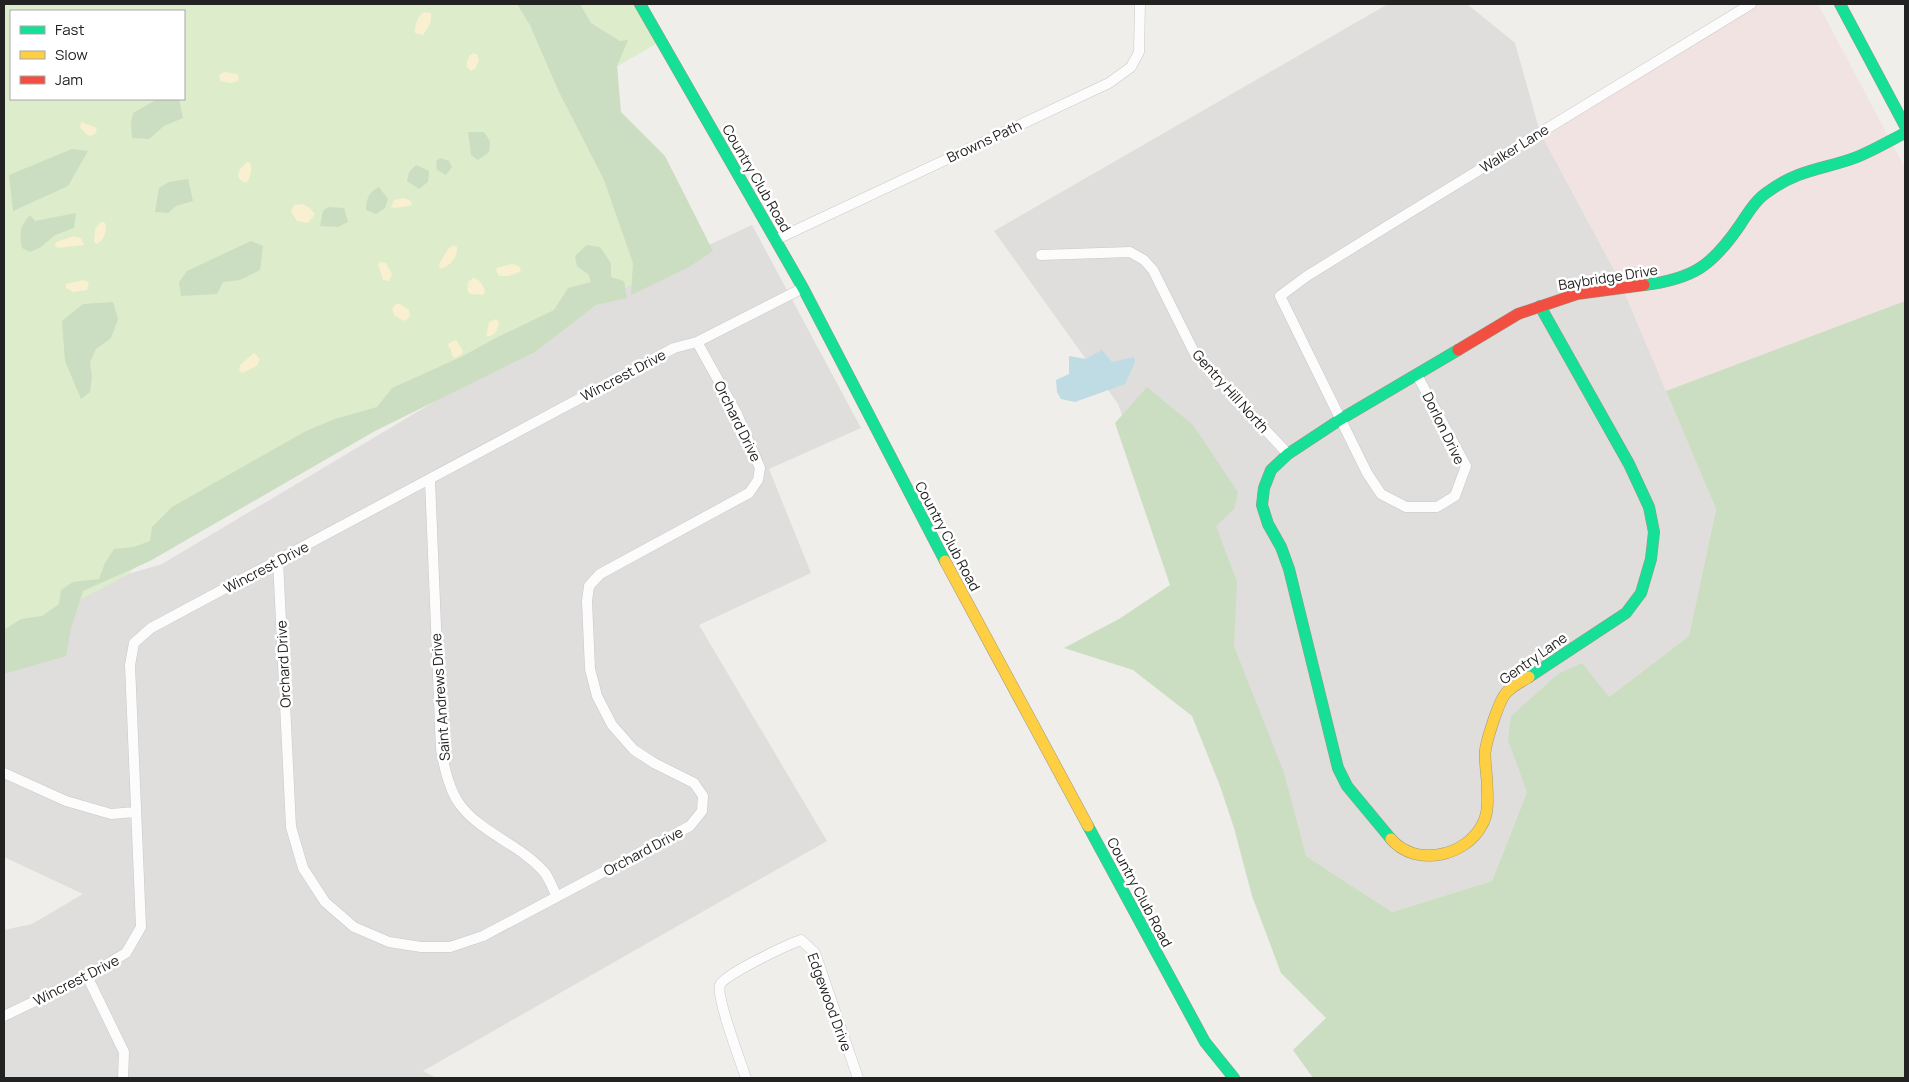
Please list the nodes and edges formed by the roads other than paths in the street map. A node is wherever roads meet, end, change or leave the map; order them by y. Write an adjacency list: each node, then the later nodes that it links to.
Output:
1 (640, 4): 7 (street, Country Club Road)
2 (1140, 4): 7 (street, Browns Path)
3 (1751, 4): 13 (street, Walker Lane)
4 (1840, 4): 5 (street)
5 (1905, 126)
6 (1905, 133): 10 (street, Baybridge Drive)
7 (775, 240): 9 (street, Country Club Road)
8 (1041, 255): 14 (street, Gentry Hill North)
9 (803, 288): 11 (street, Wincrest Drive); 25 (street, Country Club Road)
10 (1540, 306): 12 (street, Baybridge Drive); 14 (street, Gentry Lane)
11 (697, 342): 15 (street, Wincrest Drive); 19 (street, Orchard Drive)
12 (1417, 375): 13 (street, Baybridge Drive); 13 (street, Dorlon Drive)
13 (1341, 419): 14 (street, Gentry Lane)
14 (1288, 454)
15 (430, 480): 16 (street, Wincrest Drive); 19 (street, Saint Andrews Drive)
16 (278, 560): 18 (street, Wincrest Drive); 19 (street, Orchard Drive)
17 (4, 773): 18 (street)
18 (135, 812): 20 (street, Wincrest Drive)
19 (557, 897)
20 (87, 976): 21 (street, Wincrest Drive); 22 (street)
21 (4, 1016)
22 (123, 1078)
23 (746, 1078): 24 (street, Edgewood Drive)
24 (858, 1078)
25 (1234, 1078)

